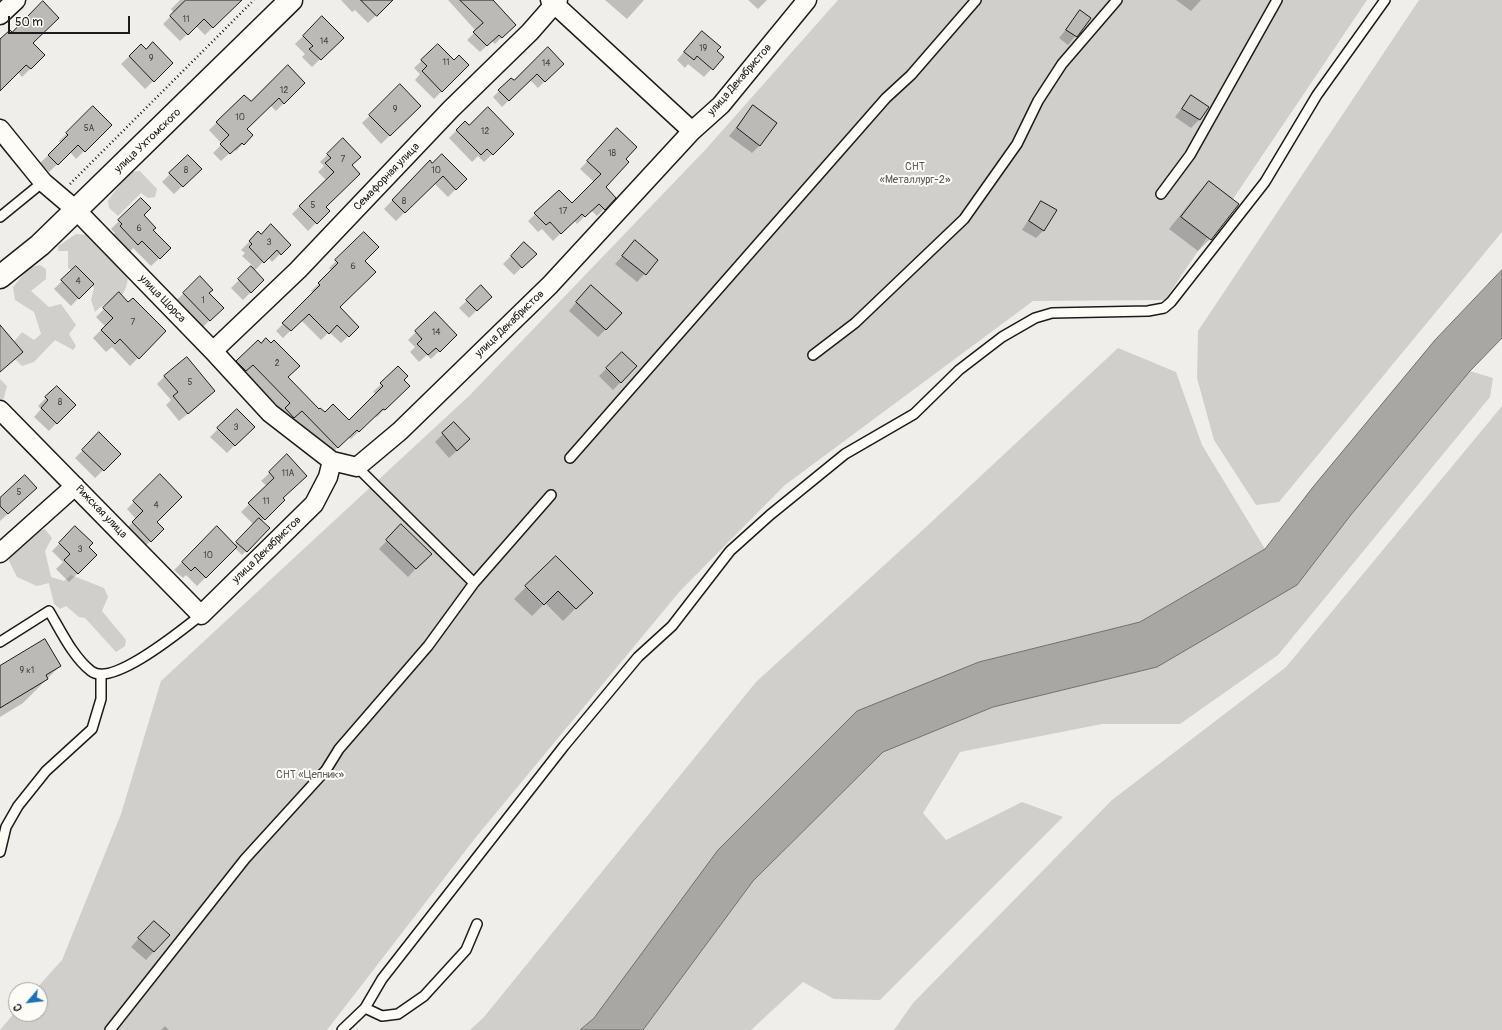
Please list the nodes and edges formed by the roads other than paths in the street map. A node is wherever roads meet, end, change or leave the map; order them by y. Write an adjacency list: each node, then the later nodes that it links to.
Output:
1 (16, 0): 9 (street)
2 (291, 0): 14 (street, улица Ухтомского)
3 (807, 0): 11 (street, улица Декабристов)
4 (976, 0): 20 (lane)
5 (1116, 0): 18 (lane)
6 (1277, 0): 13 (lane)
7 (1385, 0): 32 (lane)
8 (554, 1): 11 (street); 17 (street, Семафорная улица)
9 (0, 15)
10 (0, 129): 12 (street, улица Щорса)
11 (692, 130): 22 (street, улица Декабристов)
12 (43, 182): 14 (street, улица Щорса); 15 (lane)
13 (1162, 194)
14 (76, 210): 16 (street, улица Ухтомского); 17 (street, улица Щорса)
15 (0, 217)
16 (0, 277)
17 (213, 351): 21 (street, улица Щорса)
18 (813, 355)
19 (0, 410): 23 (street, Рижская улица)
20 (570, 458)
21 (332, 461): 22 (street); 27 (street, улица Декабристов)
22 (357, 467): 26 (lane)
23 (75, 486): 25 (street); 27 (street, Рижская улица)
24 (551, 495): 26 (lane)
25 (0, 553)
26 (474, 583): 33 (lane)
27 (201, 615): 29 (lane)
28 (0, 642): 29 (lane)
29 (101, 675): 30 (lane)
30 (0, 852)
31 (477, 924): 32 (lane)
32 (364, 1008): 34 (lane)
33 (110, 1030)
34 (342, 1030)

